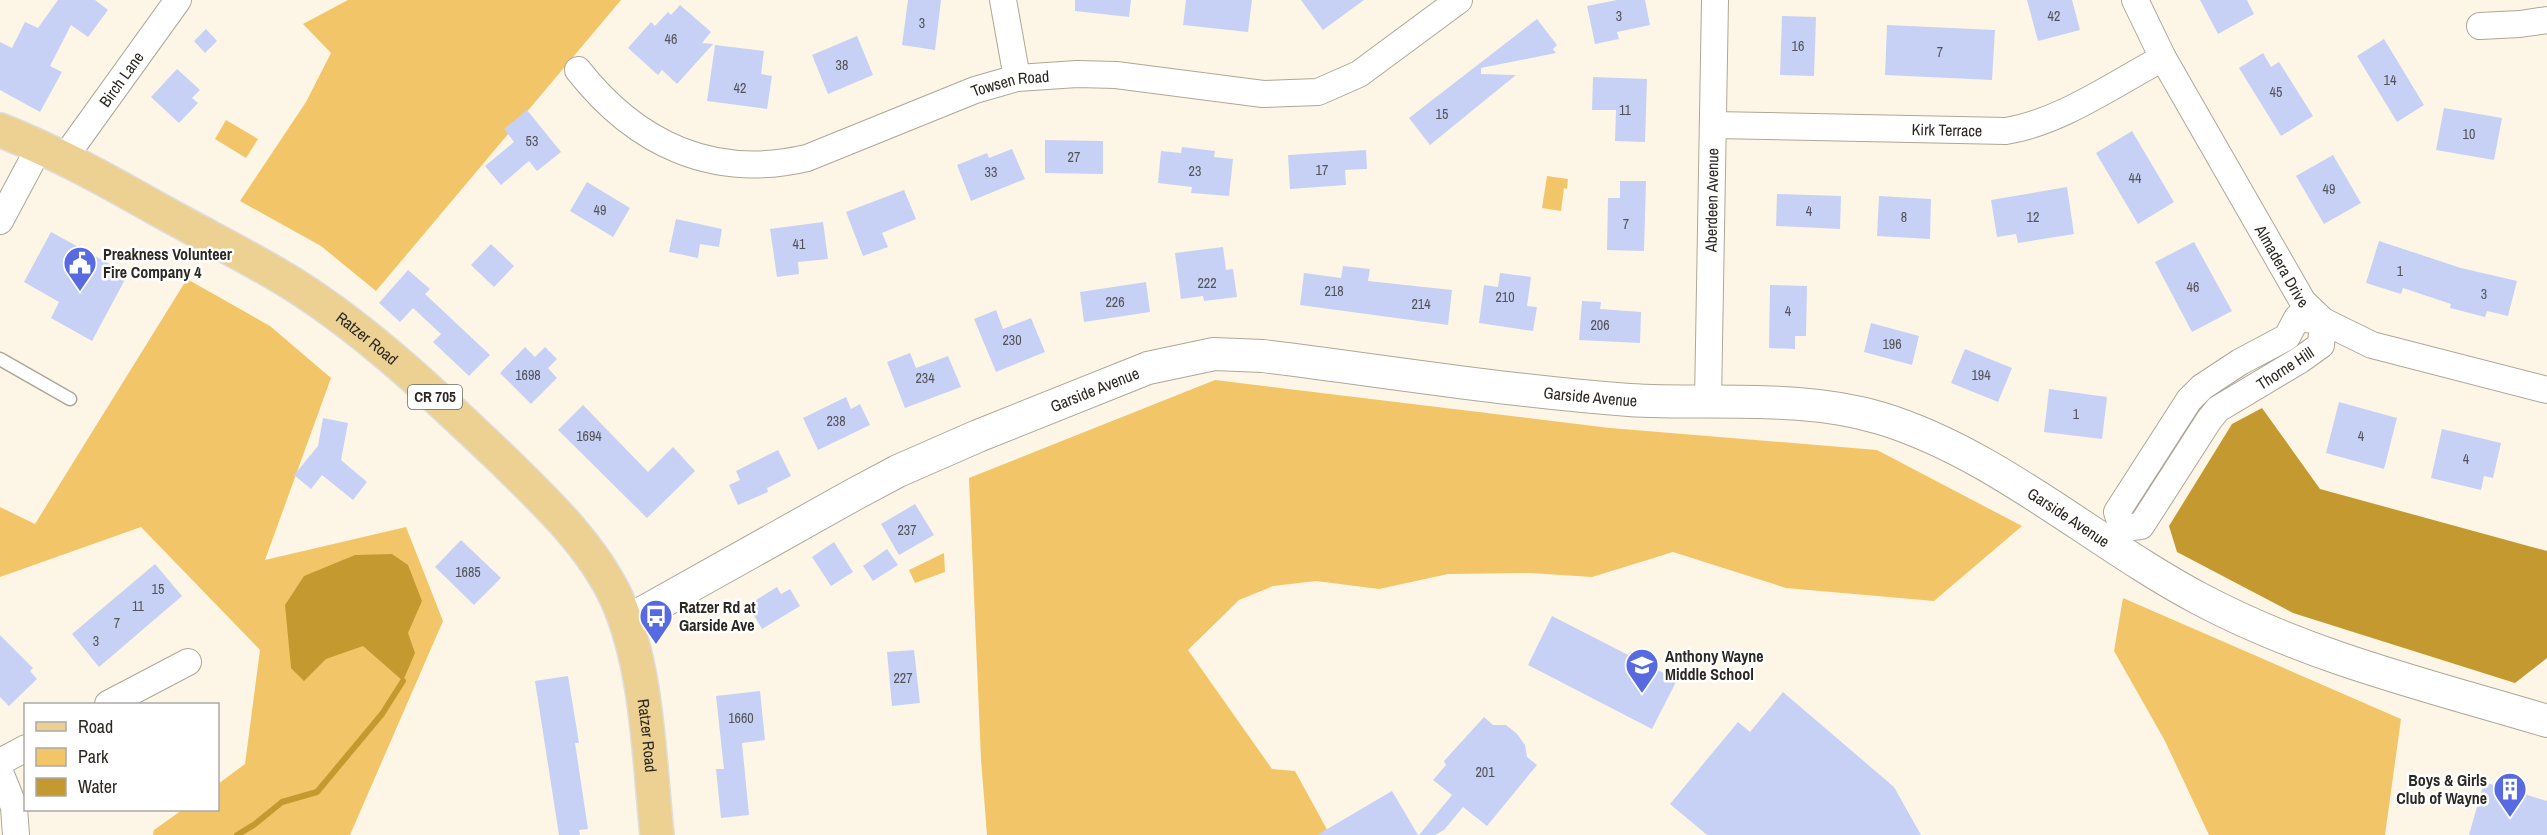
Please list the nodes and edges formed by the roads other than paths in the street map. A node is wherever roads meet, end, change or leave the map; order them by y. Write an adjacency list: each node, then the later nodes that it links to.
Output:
1 (178, 0): 13 (street, Birch Lane)
2 (1003, 0): 10 (street)
3 (1459, 0): 10 (street, Towsen Road)
4 (1715, 0): 11 (street, Aberdeen Avenue)
5 (2134, 0): 8 (street, Almadera Drive)
6 (2547, 20): 7 (street)
7 (2480, 26)
8 (2163, 58): 11 (street, Kirk Terrace); 15 (street, Almadera Drive)
9 (578, 70): 10 (street, Towsen Road)
10 (1017, 78)
11 (1713, 125): 19 (street, Aberdeen Avenue)
12 (0, 129): 13 (main road, Ratzer Road / CR 705)
13 (52, 152): 14 (street, Birch Lane); 21 (main road, Ratzer Road / CR 705)
14 (0, 221)
15 (2323, 321): 17 (street, Almadera Drive); 20 (street, Thorne Hill)
16 (0, 359): 18 (lane)
17 (2547, 390)
18 (70, 399)
19 (1708, 401): 20 (street, Garside Avenue); 21 (street, Garside Avenue)
20 (2117, 537): 24 (street, Garside Avenue)
21 (626, 622): 29 (main road, Ratzer Road / CR 705)
22 (188, 662): 23 (street)
23 (112, 703)
24 (2547, 721)
25 (24, 749): 26 (street)
26 (0, 762)
27 (0, 771): 28 (street)
28 (16, 835)
29 (657, 835)

